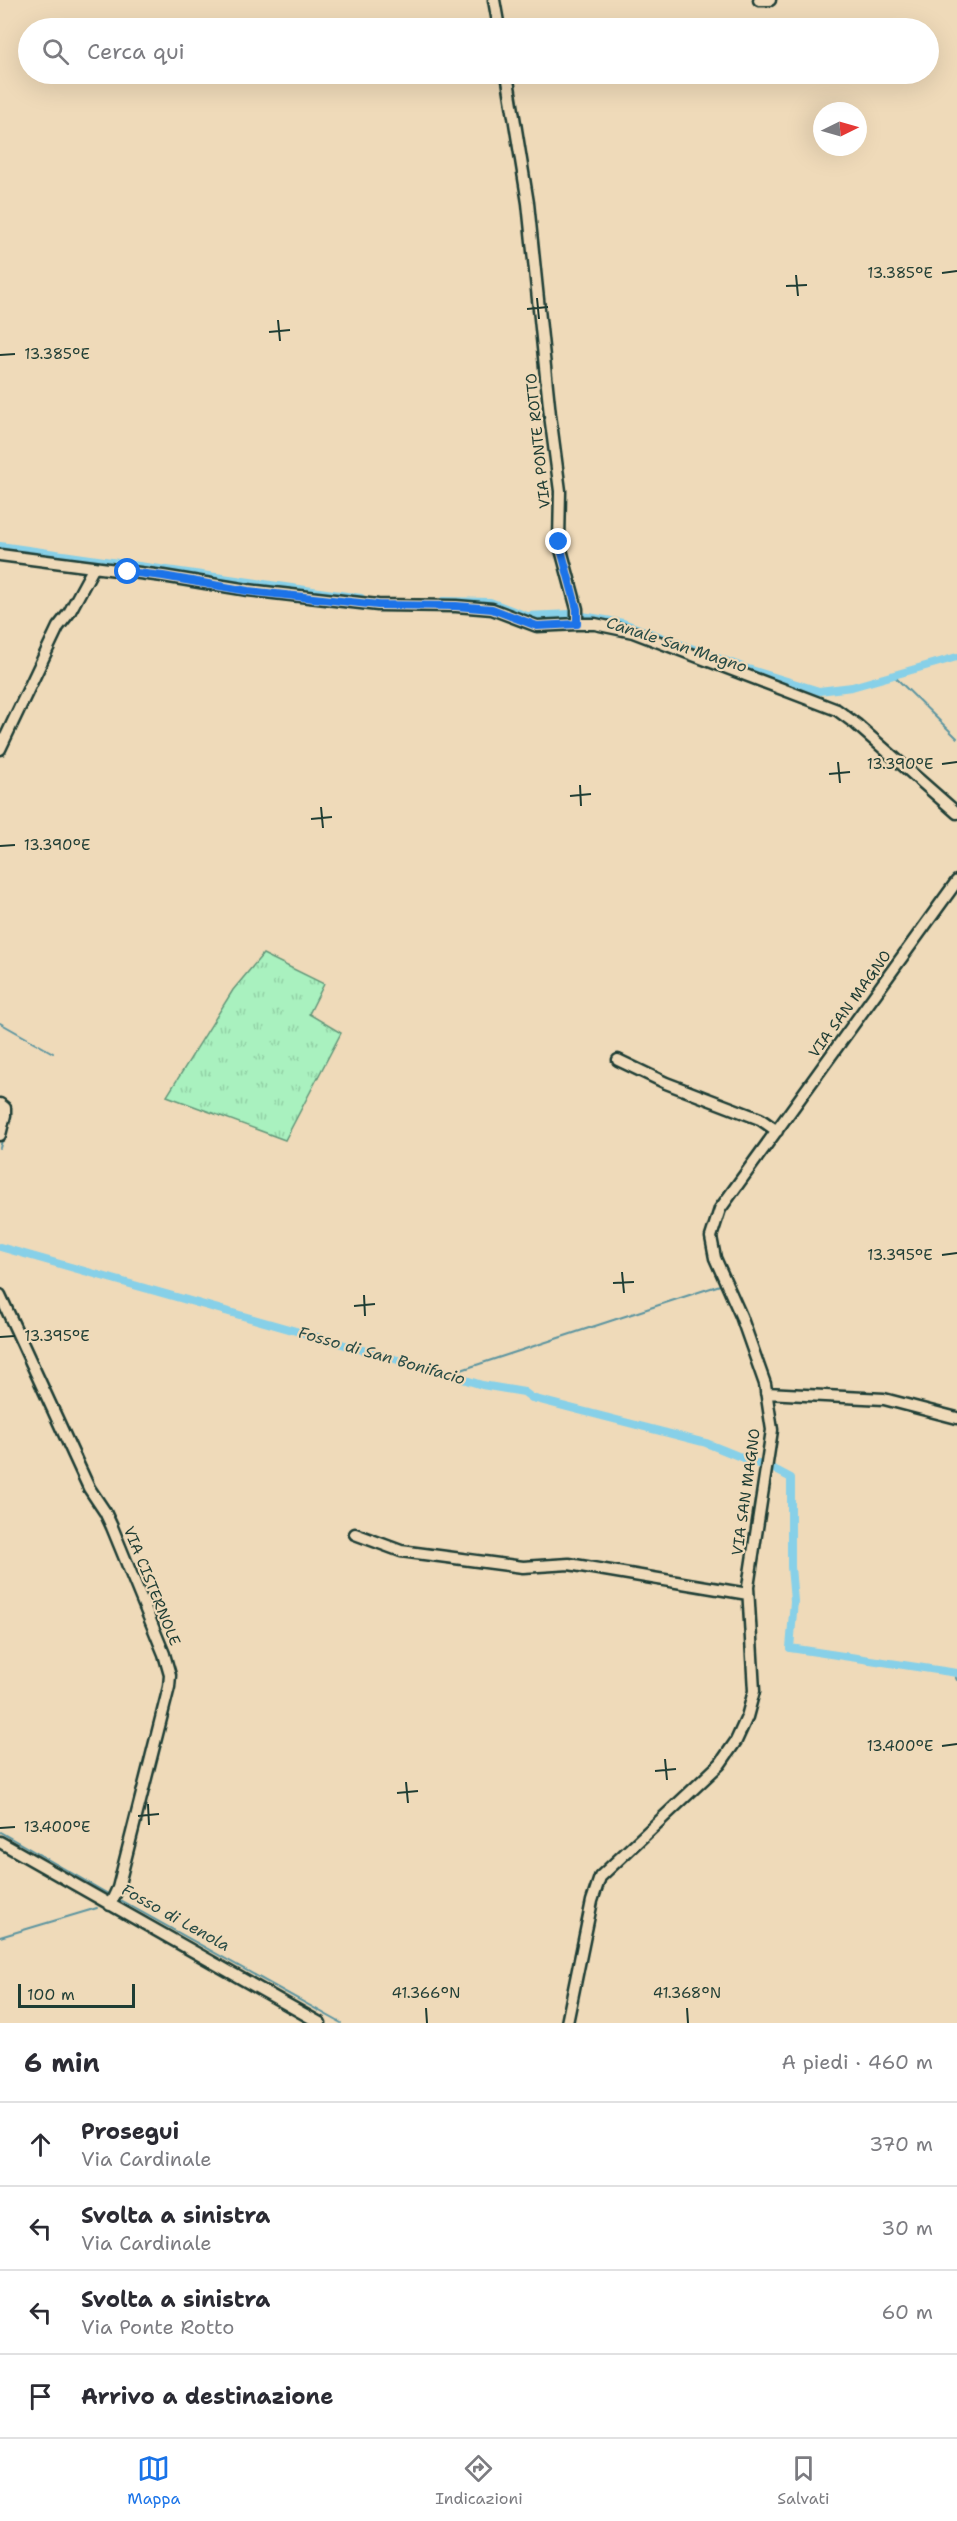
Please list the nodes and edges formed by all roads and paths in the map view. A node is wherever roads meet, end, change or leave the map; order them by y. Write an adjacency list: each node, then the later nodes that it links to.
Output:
1 (494, 0): 4 (street)
2 (759, 0): 3 (street)
3 (770, 0)
4 (497, 18)
5 (509, 84): 8 (street, VIA PONTE ROTTO)
6 (0, 555): 7 (street)
7 (94, 567): 8 (street); 9 (street)
8 (576, 618): 10 (street)
9 (0, 749)
10 (957, 813)
11 (957, 881): 14 (street, VIA SAN MAGNO)
12 (618, 1060): 14 (street)
13 (0, 1104): 15 (street)
14 (777, 1131): 17 (street, VIA SAN MAGNO)
15 (0, 1135)
16 (0, 1295): 22 (street, VIA CISTERNOLE)
17 (766, 1393): 18 (street); 20 (street, VIA SAN MAGNO)
18 (957, 1418)
19 (355, 1534): 20 (street)
20 (748, 1594): 24 (street, VIA SAN MAGNO)
21 (0, 1842): 22 (street)
22 (113, 1900): 23 (street)
23 (320, 2023)
24 (567, 2023)

